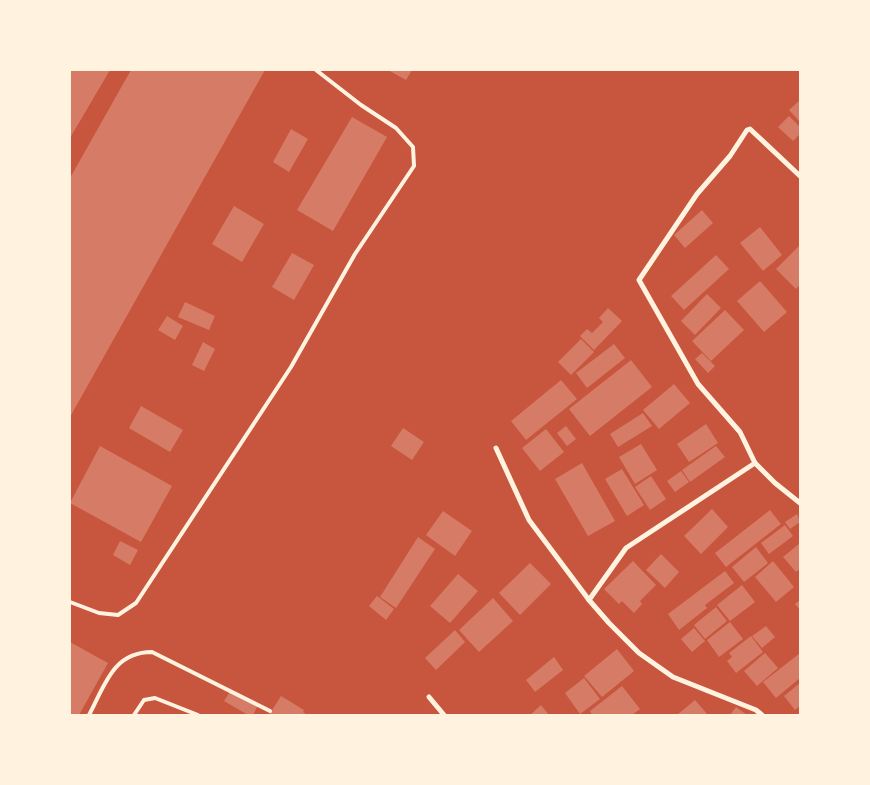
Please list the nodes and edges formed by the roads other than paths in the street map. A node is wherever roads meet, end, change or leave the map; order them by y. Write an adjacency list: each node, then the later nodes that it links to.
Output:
1 (316, 70): 7 (lane)
2 (800, 176): 4 (street)
3 (496, 448): 6 (street)
4 (755, 463): 5 (street); 6 (street)
5 (800, 503)
6 (589, 600): 14 (street)
7 (70, 602)
8 (429, 697): 13 (street)
9 (270, 711): 10 (lane)
10 (89, 715)
11 (134, 715): 12 (lane)
12 (198, 715)
13 (444, 715)
14 (762, 715)

